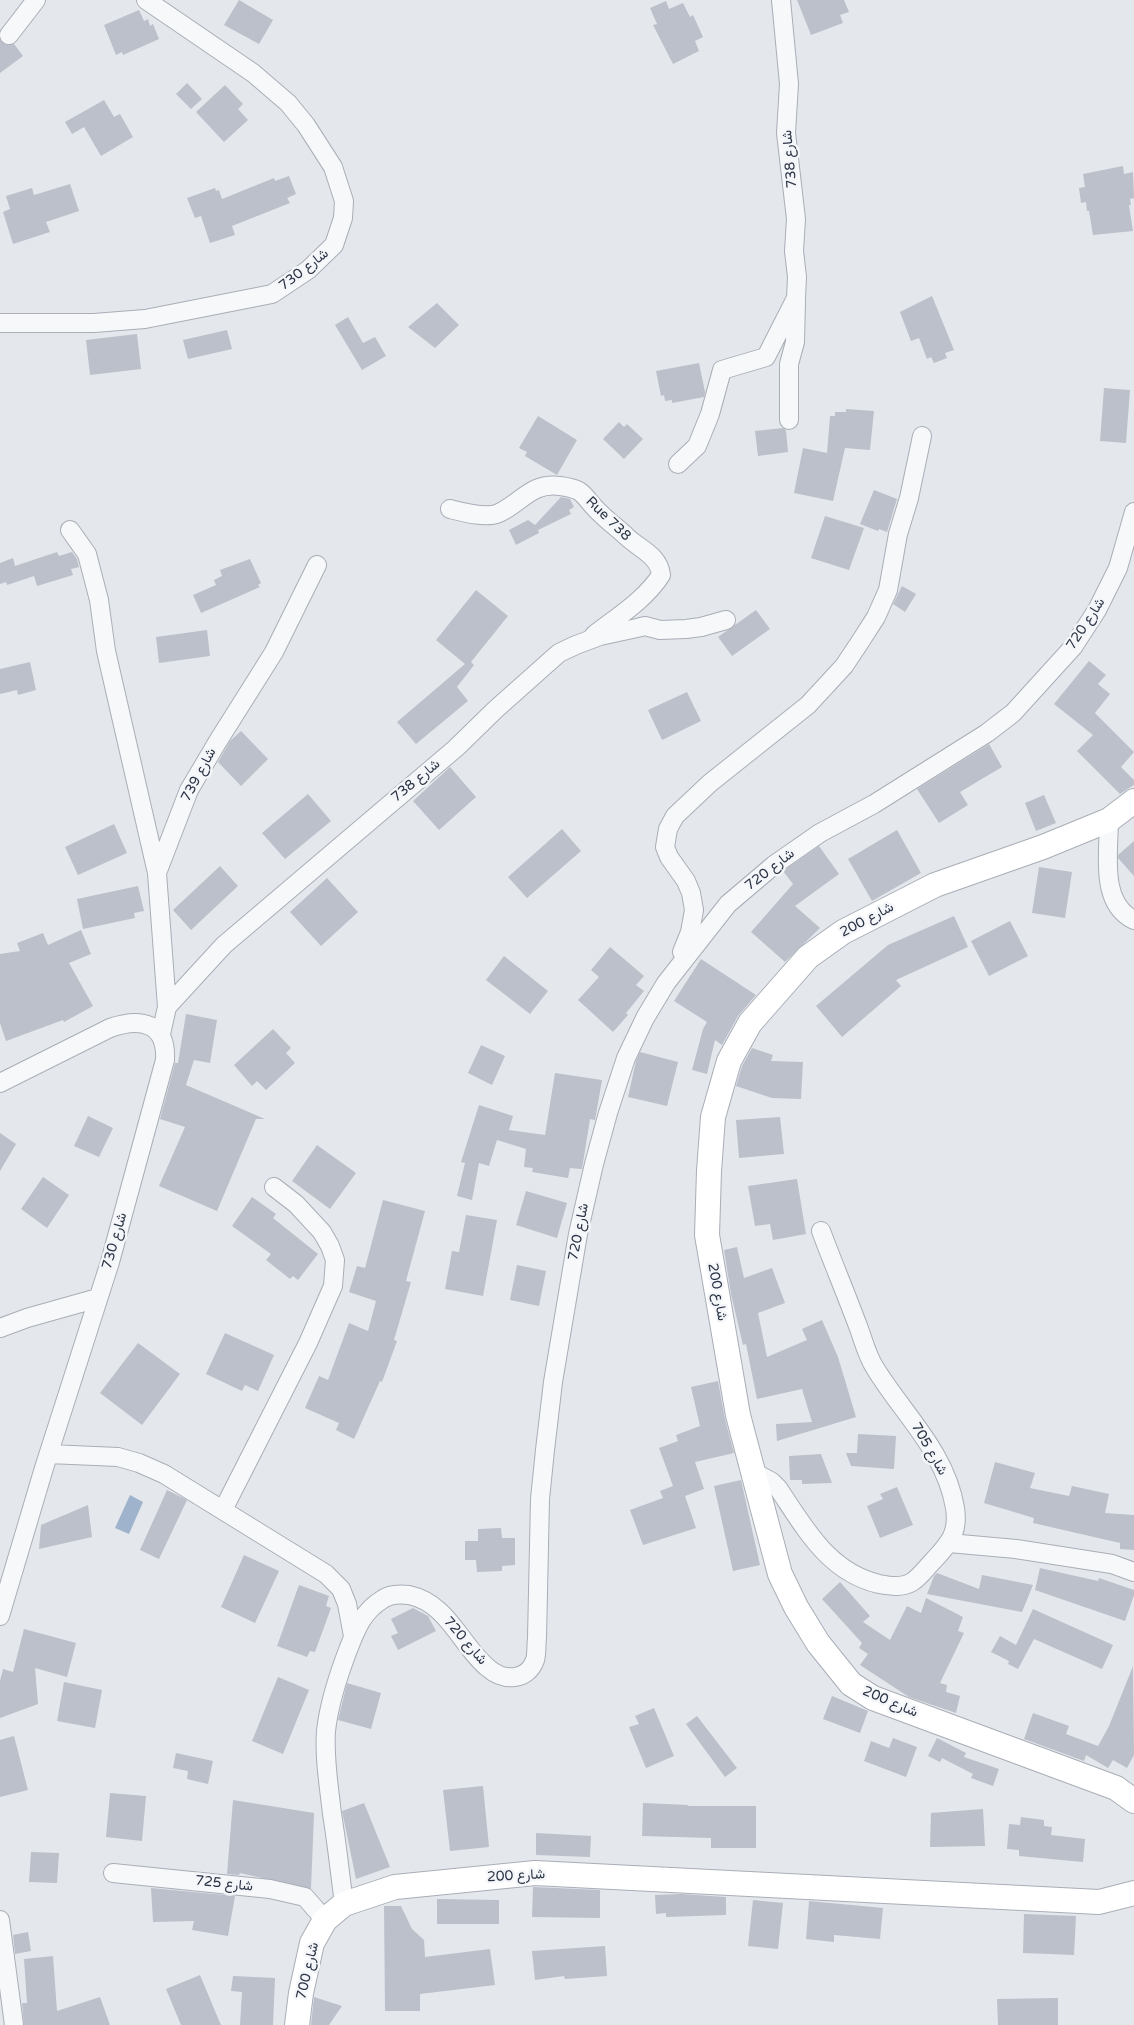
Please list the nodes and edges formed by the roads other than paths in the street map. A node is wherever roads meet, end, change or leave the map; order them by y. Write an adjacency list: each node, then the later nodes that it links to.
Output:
1 (36, 0): 4 (street)
2 (146, 0): 6 (street, شارع 730)
3 (781, 0): 5 (street, شارع 738)
4 (10, 35)
5 (796, 298): 7 (street); 9 (street, شارع 738)
6 (0, 323)
7 (789, 420)
8 (922, 436): 20 (street)
9 (678, 464)
10 (450, 510): 15 (street, Rue 738)
11 (1134, 512): 20 (street, شارع 720)
12 (70, 530): 18 (street)
13 (318, 566): 18 (street, شارع 739)
14 (726, 620): 15 (street, شارع 738)
15 (585, 641): 21 (street, شارع 738)
16 (1134, 801): 17 (main road, شارع 200)
17 (1109, 820): 19 (street); 29 (main road, شارع 200)
18 (157, 873): 21 (street, شارع 739)
19 (1134, 920)
20 (666, 983): 34 (street, شارع 720)
21 (167, 1007): 22 (street, شارع 738)
22 (161, 1034): 23 (street); 26 (street, شارع 730)
23 (0, 1083)
24 (274, 1188): 30 (street)
25 (821, 1231): 31 (street, شارع 705)
26 (98, 1298): 27 (street); 28 (street, شارع 730)
27 (0, 1328)
28 (49, 1454): 30 (street); 33 (street, شارع 730)
29 (752, 1471): 31 (street); 35 (main road, شارع 200)
30 (223, 1510): 34 (street)
31 (949, 1544): 32 (street)
32 (1134, 1572)
33 (0, 1616)
34 (353, 1636): 38 (street, شارع 720)
35 (1134, 1801)
36 (113, 1873): 40 (street, شارع 725)
37 (1134, 1893): 38 (main road, شارع 200)
38 (344, 1904): 40 (main road, شارع 200)
39 (0, 1920): 41 (street)
40 (325, 1920): 42 (main road, شارع 700)
41 (14, 2025)
42 (297, 2025)

